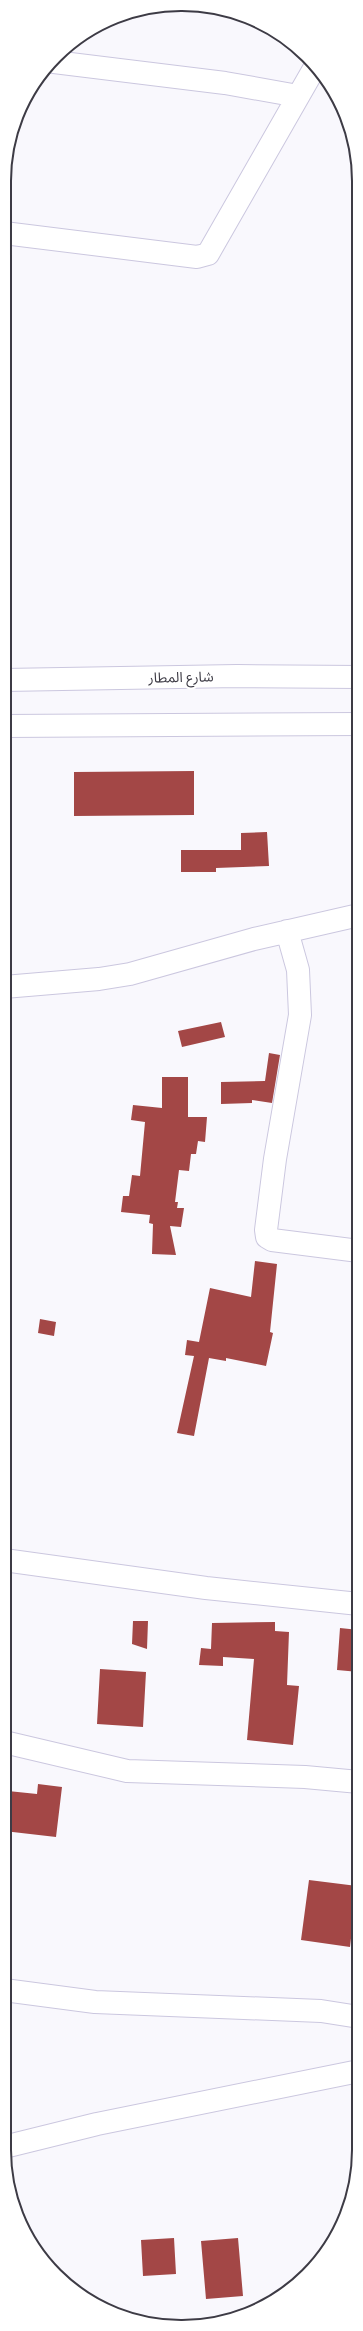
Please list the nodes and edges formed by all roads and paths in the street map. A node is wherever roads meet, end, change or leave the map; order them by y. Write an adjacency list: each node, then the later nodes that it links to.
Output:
1 (59, 63): 3 (street)
2 (312, 72): 3 (street)
3 (298, 96): 4 (street)
4 (11, 234)
5 (352, 677): 6 (street, شارع المطار)
6 (11, 680)
7 (352, 724): 8 (street)
8 (11, 726)
9 (352, 917): 10 (street)
10 (287, 931): 11 (street); 12 (street)
11 (11, 986)
12 (352, 1250)
13 (11, 1561): 14 (street)
14 (352, 1603)
15 (11, 1744): 16 (street)
16 (352, 1781)
17 (11, 1991): 18 (street)
18 (352, 2016)
19 (352, 2072): 20 (street)
20 (11, 2145)

